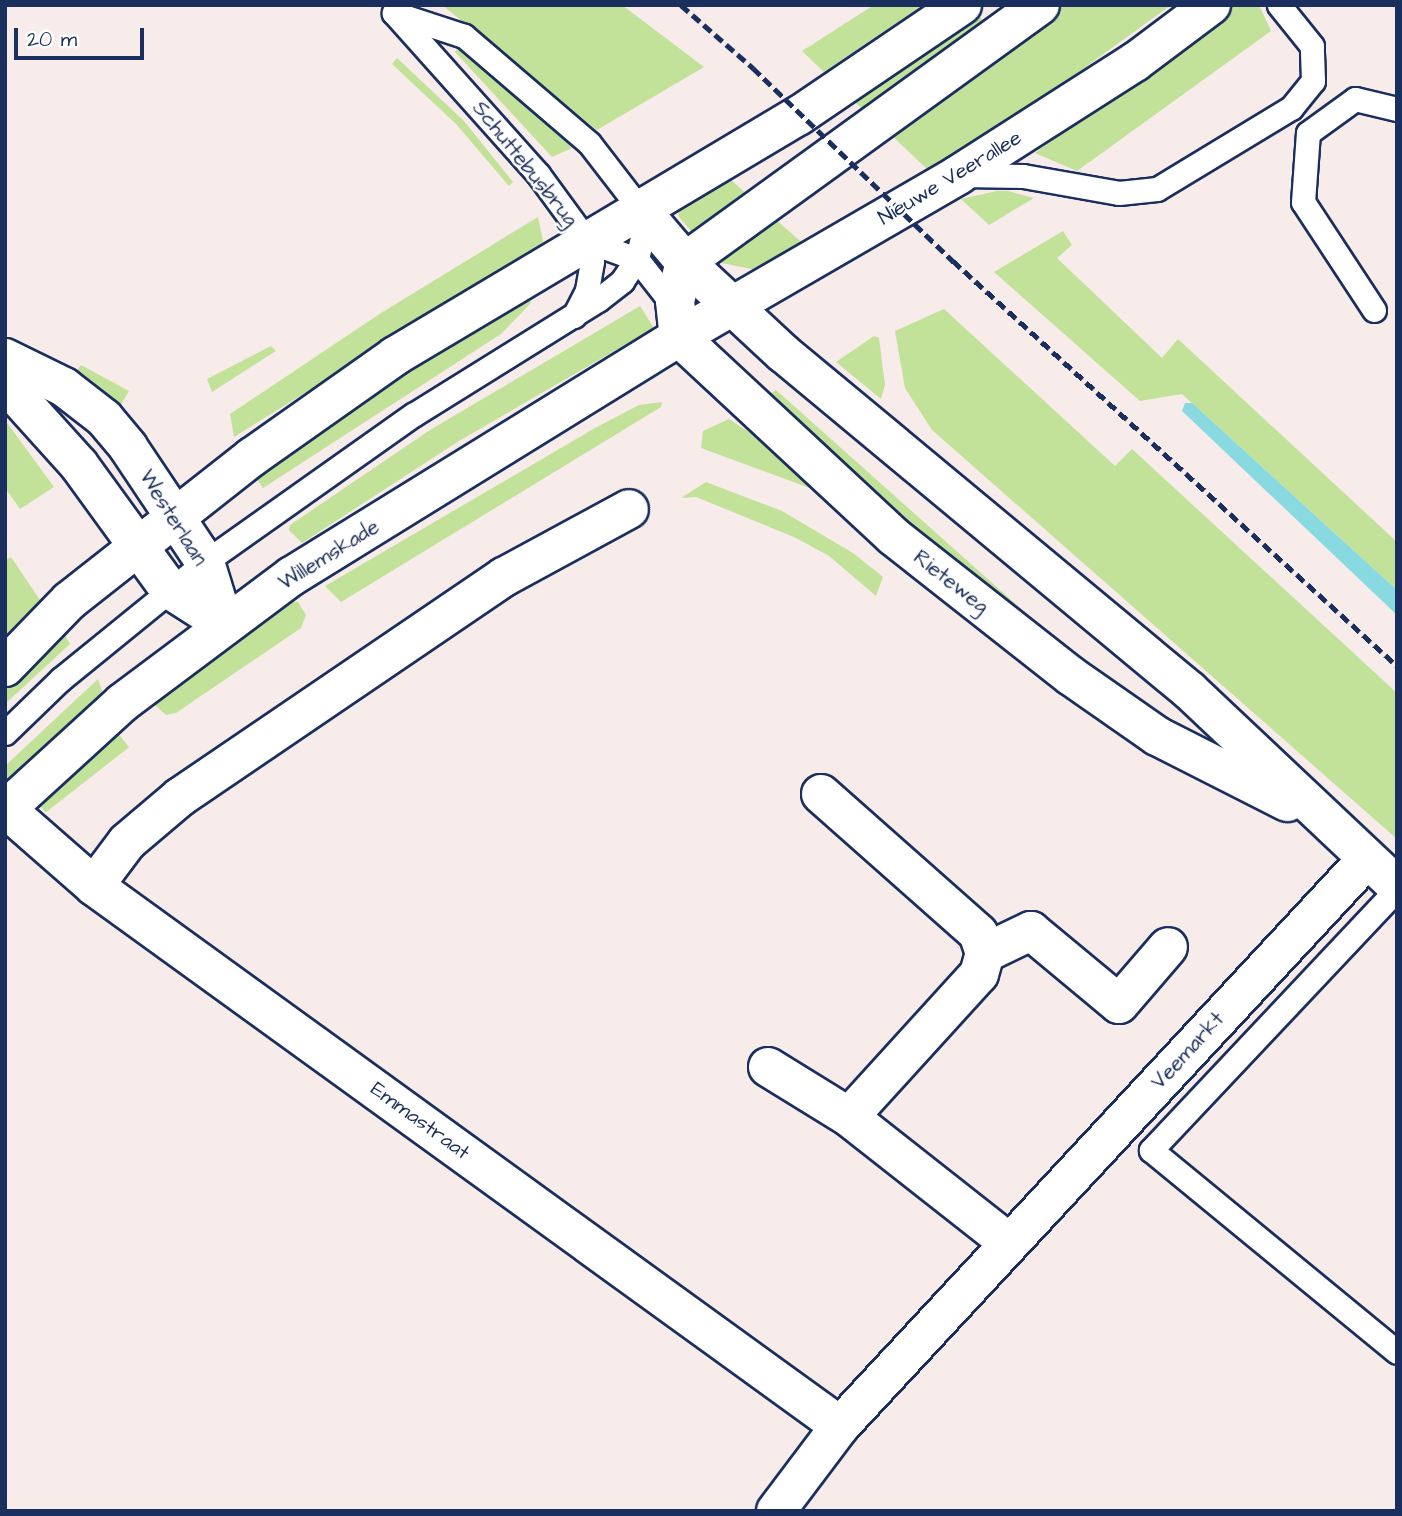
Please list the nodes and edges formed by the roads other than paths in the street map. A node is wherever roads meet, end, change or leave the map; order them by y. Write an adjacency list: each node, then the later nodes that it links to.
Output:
1 (962, 5): 10 (main road)
2 (1041, 5): 13 (main road)
3 (1211, 5): 9 (main road, Nieuwe Veerallee)
4 (1279, 5): 6 (lane)
5 (389, 9): 10 (lane, Schuttebusbrug); 11 (lane, Schuttebusbrug)
6 (1291, 108): 8 (lane); 9 (lane)
7 (1397, 109): 8 (lane)
8 (1308, 133): 15 (lane)
9 (958, 175): 14 (main road, Nieuwe Veerallee)
10 (640, 209): 11 (main road); 12 (lane); 13 (main road, Rieteweg)
11 (587, 241): 12 (lane, Schuttebusbrug); 16 (lane); 21 (main road)
12 (637, 259): 16 (lane); 17 (lane)
13 (685, 261): 14 (main road, Rieteweg); 17 (main road)
14 (732, 307): 17 (main road, Nieuwe Veerallee); 30 (main road, Rieteweg)
15 (1374, 310)
16 (574, 316): 23 (lane)
17 (679, 337): 25 (main road, Willemskade); 30 (main road, Rieteweg)
18 (5, 358): 21 (main road, Westerlaan)
19 (5, 383): 22 (main road, Westerlaan)
20 (629, 509): 32 (main road)
21 (178, 519): 22 (main road); 23 (main road, Westerlaan)
22 (139, 547): 24 (main road, Westerlaan); 26 (main road)
23 (205, 562): 24 (lane); 25 (main road, Westerlaan)
24 (169, 589): 25 (main road, Westerlaan); 27 (lane)
25 (224, 624): 29 (main road, Willemskade)
26 (5, 667)
27 (5, 733)
28 (821, 794): 35 (main road)
29 (6, 810): 32 (main road, Emmastraat)
30 (1323, 821): 31 (main road, Rieteweg)
31 (1367, 859): 33 (main road, Rieteweg); 38 (main road, Veemarkt)
32 (94, 887): 40 (main road, Emmastraat)
33 (1397, 887): 39 (lane)
34 (1168, 947): 35 (main road)
35 (985, 953): 37 (main road)
36 (768, 1067): 37 (main road)
37 (849, 1117): 38 (main road)
38 (1009, 1243): 40 (main road, Veemarkt)
39 (1397, 1352)
40 (840, 1426): 41 (main road, Veemarkt)
41 (776, 1511)

